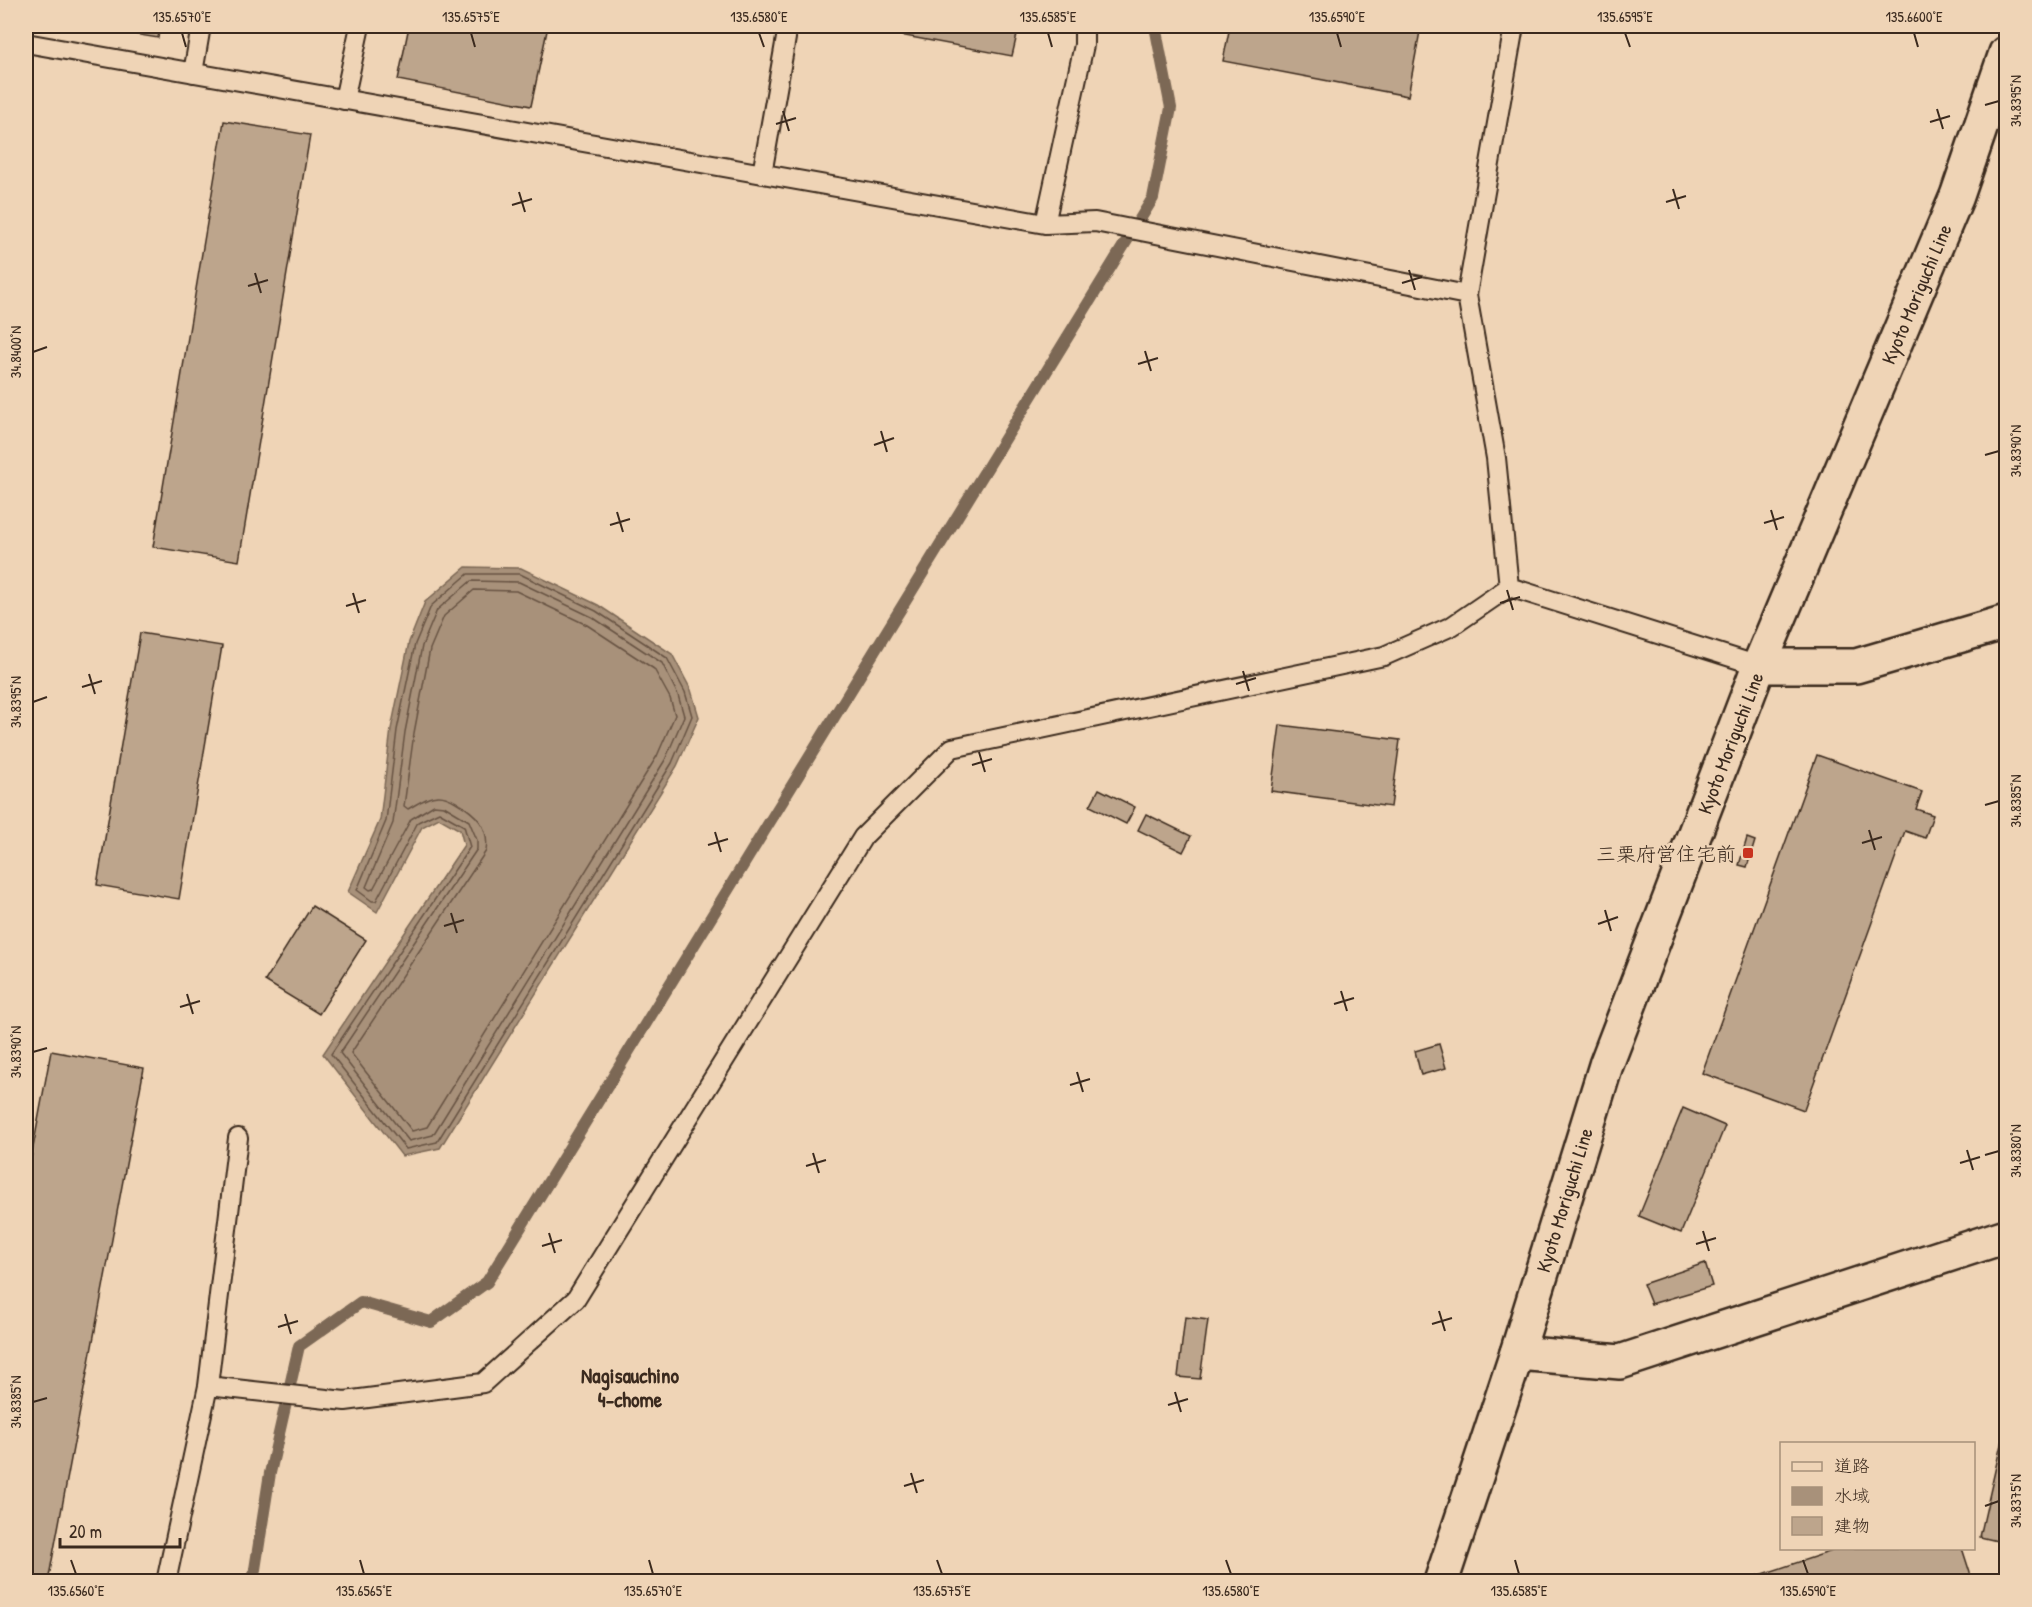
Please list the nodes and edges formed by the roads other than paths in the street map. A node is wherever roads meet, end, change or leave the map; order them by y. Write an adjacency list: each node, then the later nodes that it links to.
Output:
1 (201, 26): 10 (lane)
2 (360, 26): 11 (lane)
3 (1083, 26): 13 (lane)
4 (1514, 26): 9 (lane)
5 (1525, 26): 9 (lane)
6 (786, 38): 12 (lane)
7 (26, 43): 10 (lane)
8 (2007, 53): 17 (main road, Kyoto Moriguchi Line)
9 (1507, 66): 14 (lane)
10 (193, 73): 11 (lane)
11 (344, 100): 12 (lane)
12 (762, 174): 13 (lane)
13 (1045, 224): 14 (lane)
14 (1467, 295): 15 (lane)
15 (1509, 586): 17 (lane); 21 (lane)
16 (2007, 622): 17 (main road)
17 (1759, 666): 20 (main road, Kyoto Moriguchi Line)
18 (238, 1138): 21 (lane)
19 (2007, 1236): 20 (main road)
20 (1517, 1353): 23 (main road, Kyoto Moriguchi Line)
21 (208, 1386): 22 (lane)
22 (166, 1581)
23 (1441, 1581)

